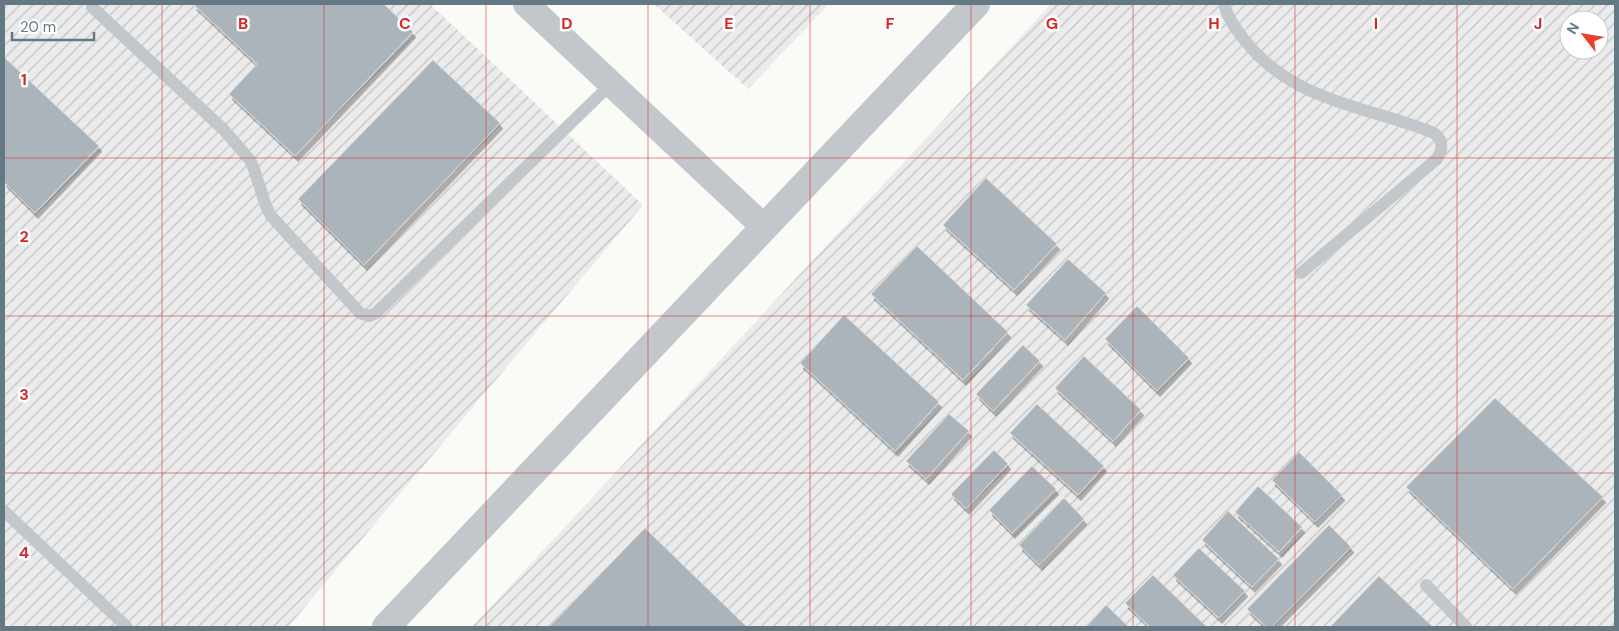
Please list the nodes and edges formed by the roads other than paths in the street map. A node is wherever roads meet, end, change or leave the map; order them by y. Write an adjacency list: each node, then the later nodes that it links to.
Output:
1 (526, 4): 5 (street)
2 (976, 4): 6 (street)
3 (1224, 4): 7 (lane)
4 (92, 7): 5 (lane)
5 (611, 84): 6 (street)
6 (764, 227): 11 (street)
7 (1301, 273)
8 (4, 511): 10 (lane)
9 (1426, 585): 12 (lane)
10 (127, 627)
11 (386, 627)
12 (1466, 627)

